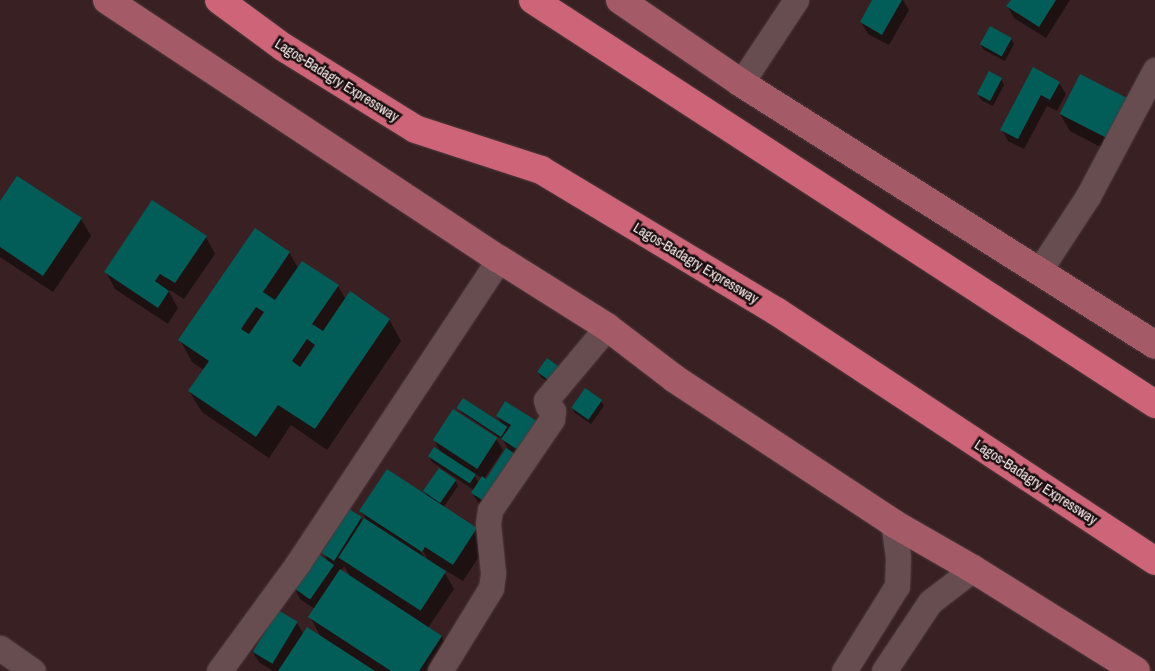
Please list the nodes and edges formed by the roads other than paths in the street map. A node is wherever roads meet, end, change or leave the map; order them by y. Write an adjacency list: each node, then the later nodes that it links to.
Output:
1 (107, 0): 8 (main road)
2 (219, 0): 14 (highway, Lagos-Badagry Expressway)
3 (533, 0): 12 (highway)
4 (620, 0): 7 (main road)
5 (796, 0): 7 (street)
6 (1155, 70): 9 (street)
7 (741, 83): 9 (main road)
8 (499, 259): 10 (main road); 18 (street)
9 (1039, 272): 11 (main road)
10 (607, 327): 13 (main road); 19 (street)
11 (1155, 345)
12 (1155, 404)
13 (893, 523): 15 (main road); 20 (street)
14 (1155, 561)
15 (973, 569): 21 (street); 22 (main road)
16 (0, 648): 17 (street)
17 (33, 671)
18 (219, 671)
19 (440, 671)
20 (844, 671)
21 (884, 671)
22 (1136, 671)

